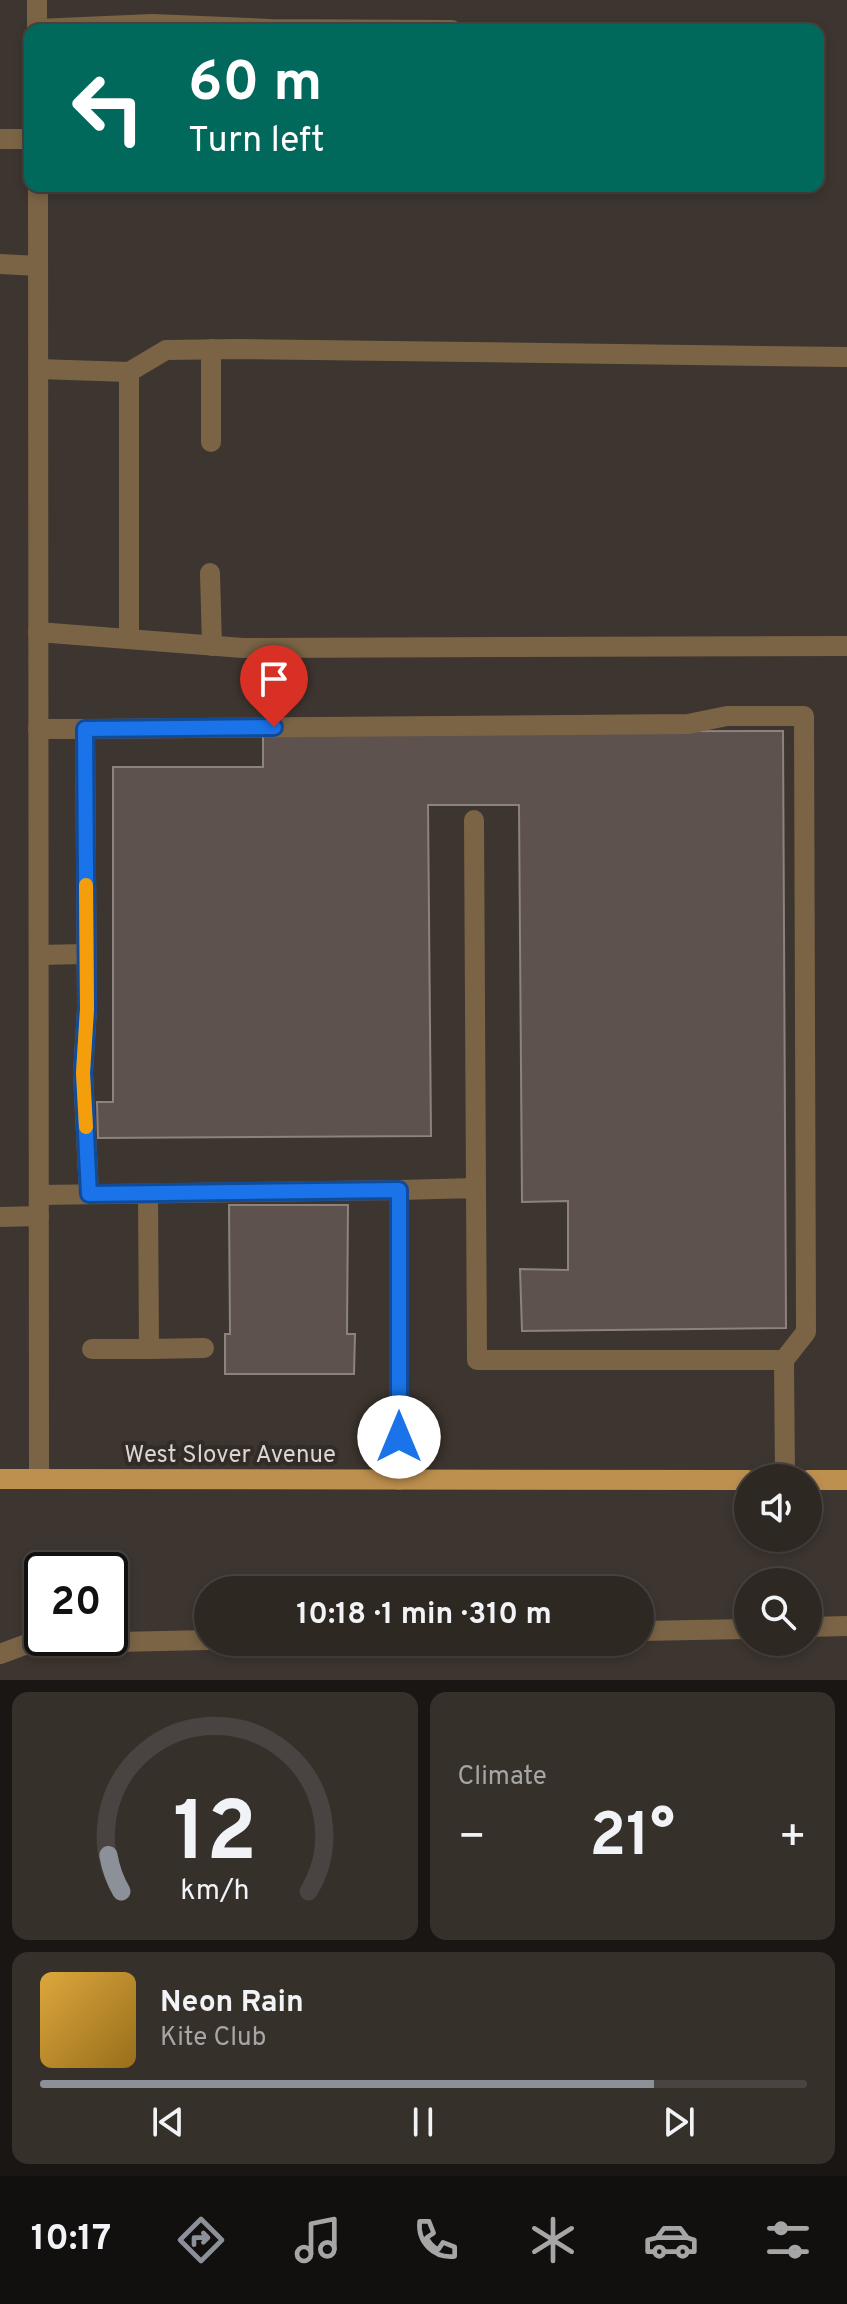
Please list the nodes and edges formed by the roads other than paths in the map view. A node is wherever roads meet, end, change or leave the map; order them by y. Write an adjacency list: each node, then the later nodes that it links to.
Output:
1 (37, 0): 2 (street)
2 (37, 24)
3 (0, 139): 4 (street)
4 (24, 139)
5 (38, 192): 7 (street)
6 (0, 264): 7 (street)
7 (38, 266): 10 (street)
8 (211, 349): 9 (street); 11 (street); 12 (street)
9 (847, 357)
10 (38, 369): 11 (street); 14 (street)
11 (129, 372): 15 (street)
12 (211, 442)
13 (210, 573): 16 (street)
14 (38, 632): 15 (street); 18 (street)
15 (129, 639): 16 (street)
16 (212, 646): 17 (street)
17 (847, 646)
18 (38, 729): 19 (street); 22 (street)
19 (85, 729): 21 (street); 33 (street)
20 (474, 820): 23 (street)
21 (86, 954): 22 (street); 25 (street)
22 (39, 955): 27 (street)
23 (476, 1188): 24 (street); 33 (street)
24 (399, 1190): 26 (street); 37 (street)
25 (89, 1194): 26 (street); 27 (street)
26 (148, 1194): 32 (street)
27 (39, 1195): 28 (street)
28 (39, 1216): 29 (street); 36 (street)
29 (0, 1217)
30 (204, 1348): 32 (street)
31 (92, 1349): 32 (street)
32 (149, 1349)
33 (784, 1360): 34 (street)
34 (785, 1464)
35 (0, 1479): 36 (main road, West Slover Avenue)
36 (39, 1479): 37 (main road, West Slover Avenue)
37 (399, 1480): 38 (main road, West Slover Avenue)
38 (734, 1480)
39 (822, 1480): 40 (main road)
40 (847, 1480)
41 (847, 1626): 42 (street)
42 (822, 1627)
43 (734, 1629): 44 (street)
44 (654, 1631)
45 (194, 1640): 46 (street)
46 (0, 1654)

